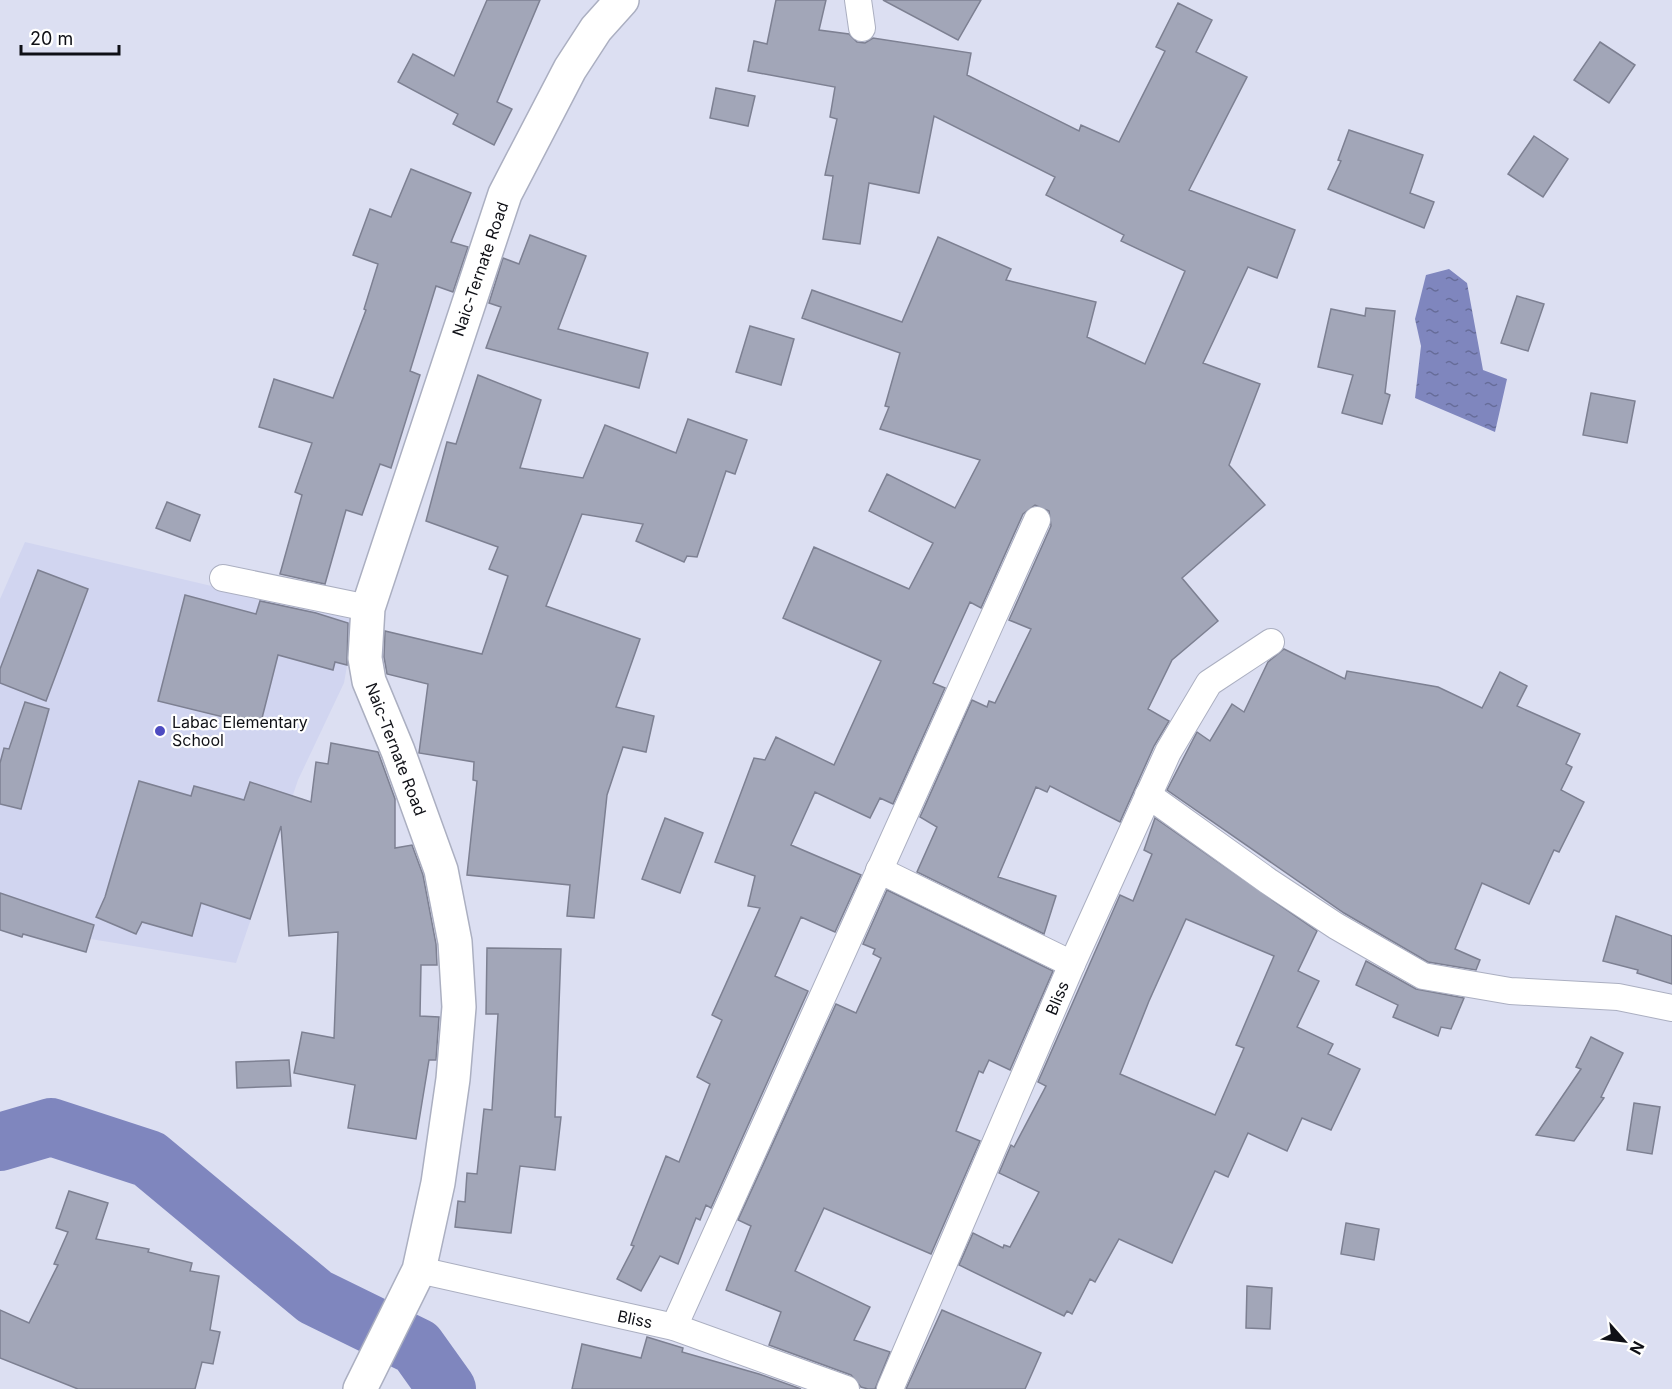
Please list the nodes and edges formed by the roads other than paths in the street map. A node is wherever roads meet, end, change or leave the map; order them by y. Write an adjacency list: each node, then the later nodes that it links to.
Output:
1 (622, 0): 6 (main road, Naic-Ternate Road)
2 (858, 0): 3 (street)
3 (862, 28)
4 (1036, 520): 9 (street)
5 (223, 578): 6 (street)
6 (369, 608): 12 (main road, Naic-Ternate Road)
7 (1271, 642): 8 (street, Bliss)
8 (1148, 795): 10 (street, Bliss); 11 (street)
9 (879, 870): 10 (street); 13 (street)
10 (1072, 964): 16 (street, Bliss)
11 (1672, 1008)
12 (419, 1270): 13 (street, Bliss); 14 (main road, Naic-Ternate Road)
13 (674, 1327): 15 (street, Bliss)
14 (362, 1387)
15 (846, 1389)
16 (890, 1389)

